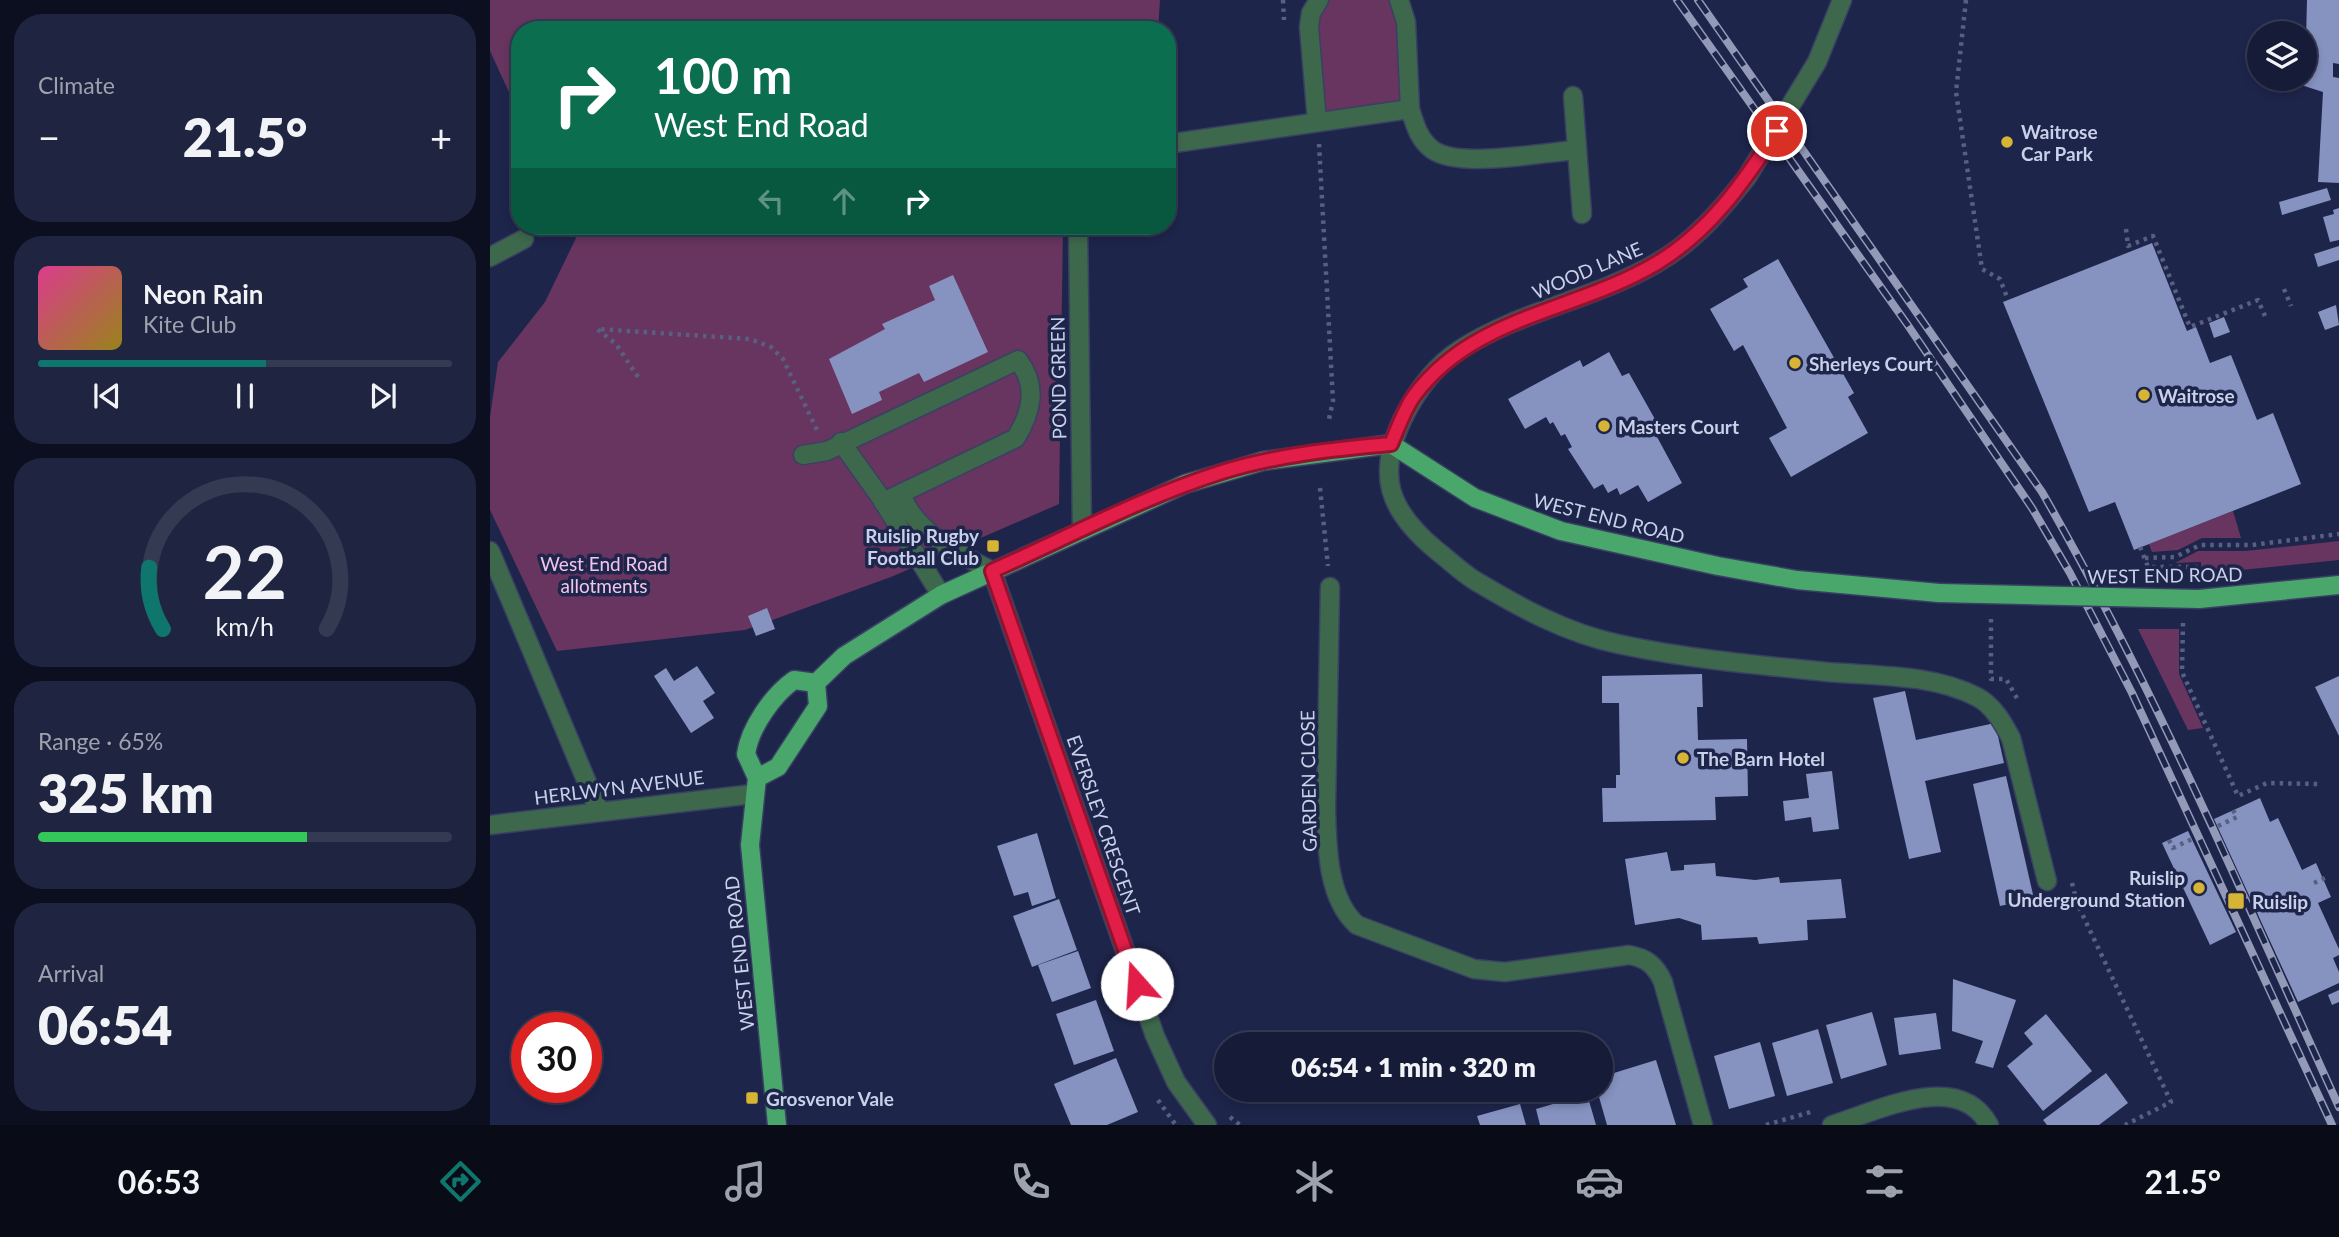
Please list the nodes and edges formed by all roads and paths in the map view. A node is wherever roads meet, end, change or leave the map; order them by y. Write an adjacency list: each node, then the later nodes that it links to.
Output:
1 (1283, 0): 6 (path)
2 (1319, 0): 9 (street)
3 (1399, 0): 8 (street)
4 (1842, 0): 23 (street, WOOD LANE, bridge)
5 (1966, 0): 18 (path)
6 (1284, 27)
7 (1573, 96): 11 (street)
8 (1410, 109): 9 (street); 11 (street)
9 (1317, 121): 10 (street); 22 (path)
10 (1176, 143)
11 (1577, 150): 12 (street)
12 (1582, 214)
13 (2126, 229): 20 (path)
14 (1078, 235): 29 (street, POND GREEN)
15 (524, 239): 16 (street)
16 (490, 257)
17 (2284, 289): 19 (path)
18 (2008, 300)
19 (2291, 306)
20 (2265, 316)
21 (638, 377): 24 (path)
22 (1328, 419)
23 (1391, 444): 29 (main road, WEST END ROAD); 36 (main road, WEST END ROAD, bridge); 53 (street)
24 (834, 446): 25 (street); 27 (street); 28 (street)
25 (803, 455)
26 (1320, 488): 37 (path)
27 (901, 494): 28 (street); 34 (street)
28 (883, 502): 38 (street)
29 (1082, 531): 34 (main road, WEST END ROAD)
30 (2339, 534): 33 (path)
31 (2140, 547): 33 (path)
32 (490, 551): 46 (street)
33 (2145, 558): 35 (path)
34 (992, 571): 38 (main road, WEST END ROAD); 58 (street, EVERSLEY CRESCENT)
35 (2199, 578)
36 (2339, 585)
37 (1331, 587): 59 (street, GARDEN CLOSE)
38 (941, 595): 41 (main road, WEST END ROAD)
39 (1991, 618): 42 (path)
40 (2183, 623): 43 (path)
41 (816, 682): 44 (main road); 44 (main road, WEST END ROAD)
42 (2023, 713)
43 (2319, 784)
44 (755, 786): 46 (street, HERLWYN AVENUE); 57 (main road, WEST END ROAD)
45 (2234, 810): 48 (path)
46 (599, 811): 47 (street, HERLWYN AVENUE)
47 (490, 825)
48 (2218, 825)
49 (2192, 839): 50 (path)
50 (2169, 840)
51 (2327, 877): 54 (path)
52 (2071, 878): 62 (path)
53 (2047, 881)
54 (2314, 883)
55 (2281, 898): 56 (path)
56 (2261, 908)
57 (777, 1125)
58 (1208, 1125)
59 (1703, 1125)
60 (1832, 1125): 61 (street)
61 (1989, 1125)
62 (2125, 1125)

